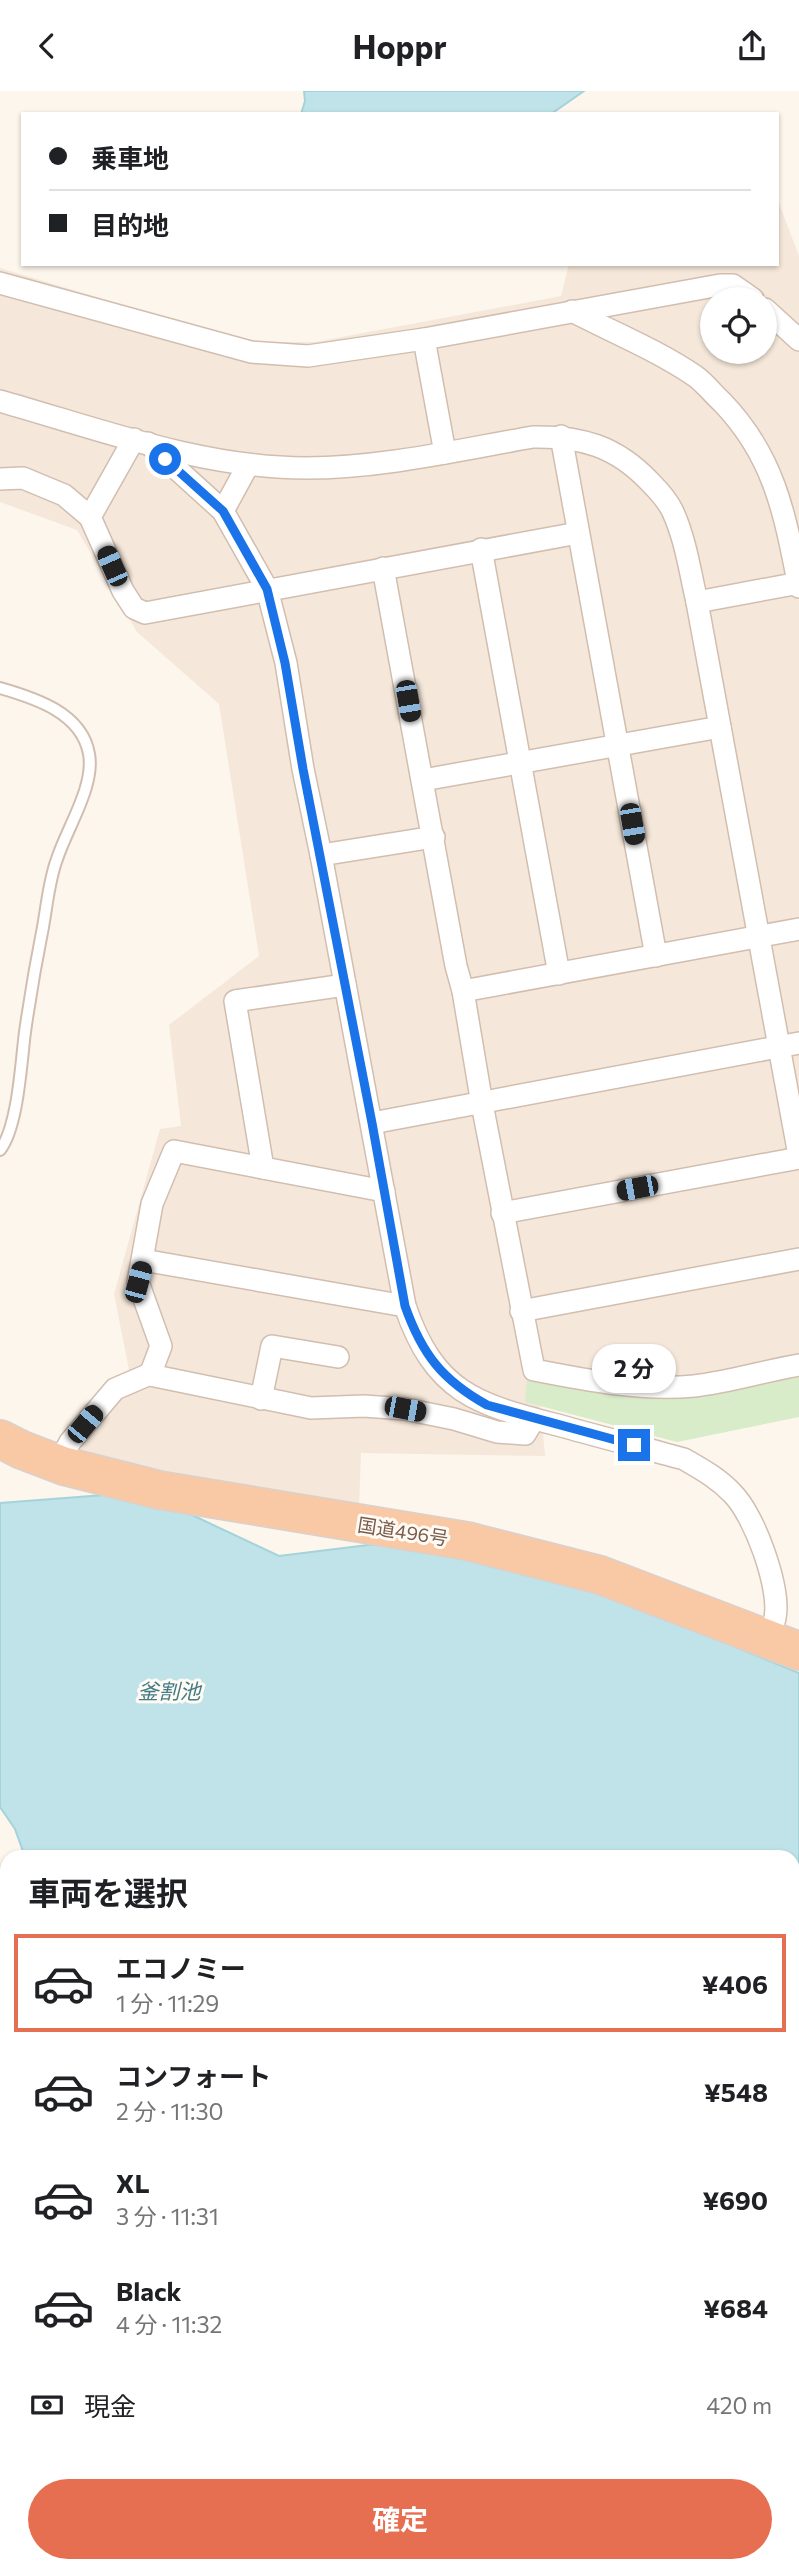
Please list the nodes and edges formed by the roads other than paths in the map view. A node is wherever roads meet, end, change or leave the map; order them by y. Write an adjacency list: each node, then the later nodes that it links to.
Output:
1 (0, 283): 7 (street)
2 (709, 287): 3 (street)
3 (736, 287)
4 (700, 289): 5 (street)
5 (572, 311): 7 (street); 20 (street)
6 (777, 320): 8 (street)
7 (424, 339): 12 (street)
8 (799, 340)
9 (0, 401): 11 (street)
10 (561, 436): 12 (street); 17 (street); 22 (street)
11 (141, 441): 13 (street); 15 (street); 16 (street)
12 (445, 453): 13 (street)
13 (248, 464): 15 (street)
14 (0, 479): 16 (street)
15 (223, 511): 21 (street)
16 (90, 517): 21 (street)
17 (578, 533): 18 (street); 25 (street)
18 (481, 549): 19 (street); 26 (street)
19 (383, 568): 21 (street); 27 (street)
20 (799, 584): 22 (street)
21 (267, 589): 29 (street)
22 (697, 602): 24 (street)
23 (0, 688): 39 (lane)
24 (720, 727): 25 (street); 31 (street)
25 (617, 745): 26 (street); 32 (street)
26 (520, 763): 27 (street); 33 (street)
27 (423, 780): 28 (street)
28 (434, 837): 29 (street); 35 (street)
29 (321, 855): 34 (street)
30 (799, 929): 31 (street)
31 (759, 937): 32 (street); 36 (street)
32 (656, 956): 33 (street)
33 (559, 974): 35 (street)
34 (345, 985): 38 (street); 41 (street)
35 (463, 991): 37 (street)
36 (789, 1045): 37 (street); 40 (street)
37 (481, 1104): 38 (street); 43 (street)
38 (372, 1123): 42 (street)
39 (0, 1150)
40 (799, 1156): 43 (street)
41 (263, 1168): 42 (street); 45 (street)
42 (384, 1191): 46 (street)
43 (502, 1213): 47 (street)
44 (799, 1259): 47 (street)
45 (143, 1260): 46 (street); 50 (street)
46 (405, 1306): 52 (street)
47 (521, 1311): 49 (street)
48 (338, 1357): 51 (street)
49 (799, 1365)
50 (150, 1374): 51 (street); 54 (street)
51 (261, 1399): 52 (street)
52 (534, 1419): 55 (street)
53 (0, 1439): 54 (highway, 国道496号)
54 (58, 1464): 55 (highway, 国道496号)
55 (783, 1645)

